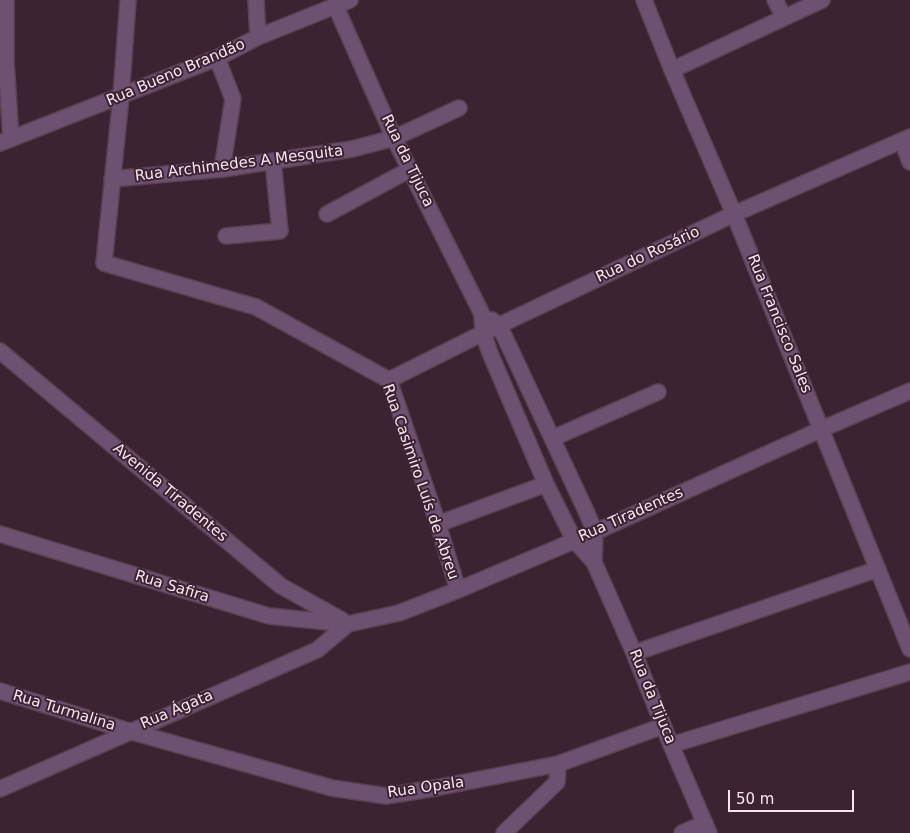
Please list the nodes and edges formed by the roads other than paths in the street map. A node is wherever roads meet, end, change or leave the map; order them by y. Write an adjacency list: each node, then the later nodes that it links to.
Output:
1 (6, 0): 12 (street)
2 (128, 0): 14 (street)
3 (256, 0): 10 (street)
4 (350, 0): 8 (street, Rua Bueno Brandão)
5 (644, 0): 13 (street, Rua Francisco Sales)
6 (775, 0): 9 (street)
7 (822, 0): 9 (street)
8 (336, 7): 10 (street, Rua Bueno Brandão); 16 (street, Rua da Tijuca)
9 (784, 17): 13 (street)
10 (258, 37): 11 (street, Rua Bueno Brandão)
11 (217, 58): 14 (street, Rua Bueno Brandão); 21 (street)
12 (3, 62): 18 (street)
13 (672, 70): 25 (street, Rua Francisco Sales)
14 (121, 97): 18 (street, Rua Bueno Brandão); 23 (street)
15 (459, 108): 16 (street, Rua Archimedes A Mesquita)
16 (394, 138): 19 (street, Rua Archimedes A Mesquita); 22 (street, Rua da Tijuca)
17 (906, 139): 20 (street); 25 (street, Rua do Rosário)
18 (6, 141)
19 (273, 162): 21 (street, Rua Archimedes A Mesquita); 26 (street)
20 (910, 162)
21 (222, 169): 23 (street, Rua Archimedes A Mesquita)
22 (410, 170): 24 (street); 27 (street, Rua da Tijuca)
23 (112, 180): 31 (street, Rua Casimiro Luís de Abreu)
24 (327, 214)
25 (734, 214): 28 (street, Rua do Rosário); 34 (street, Rua Francisco Sales)
26 (226, 236)
27 (482, 314): 28 (street); 29 (street, Rua da Tijuca)
28 (499, 325): 29 (street, Rua do Rosário); 35 (street, Rua da Tijuca)
29 (483, 332): 31 (street, Rua do Rosário); 36 (street, Rua da Tijuca)
30 (0, 351): 44 (street, Avenida Tiradentes)
31 (389, 380): 37 (street, Rua Casimiro Luís de Abreu)
32 (910, 391): 34 (street, Rua Tiradentes)
33 (658, 392): 35 (street)
34 (822, 429): 38 (street, Rua Tiradentes); 42 (street, Rua Francisco Sales)
35 (553, 438): 38 (street, Rua da Tijuca)
36 (546, 484): 37 (street); 40 (street, Rua da Tijuca)
37 (438, 524): 43 (street, Rua Casimiro Luís de Abreu)
38 (595, 532): 40 (street, Rua Tiradentes); 41 (street, Rua da Tijuca)
39 (0, 534): 44 (street, Rua Safira)
40 (574, 540): 41 (street, Rua da Tijuca); 43 (street, Rua Tiradentes)
41 (594, 562): 46 (street, Rua da Tijuca)
42 (878, 568): 45 (street, Rua Francisco Sales); 46 (street)
43 (458, 590): 44 (street, Rua Tiradentes)
44 (348, 624): 50 (street, Rua Ágata)
45 (910, 649)
46 (634, 653): 49 (street, Rua da Tijuca)
47 (910, 672): 51 (street)
48 (0, 691): 50 (street, Rua Turmalina)
49 (663, 726): 51 (street, Rua da Tijuca); 52 (street, Rua Opala)
50 (129, 731): 52 (street, Rua Opala); 53 (street, Rua Ágata)
51 (671, 745): 54 (street, Rua da Tijuca)
52 (558, 764): 55 (street)
53 (0, 789)
54 (707, 828): 56 (street)
55 (504, 833)
56 (682, 833)

